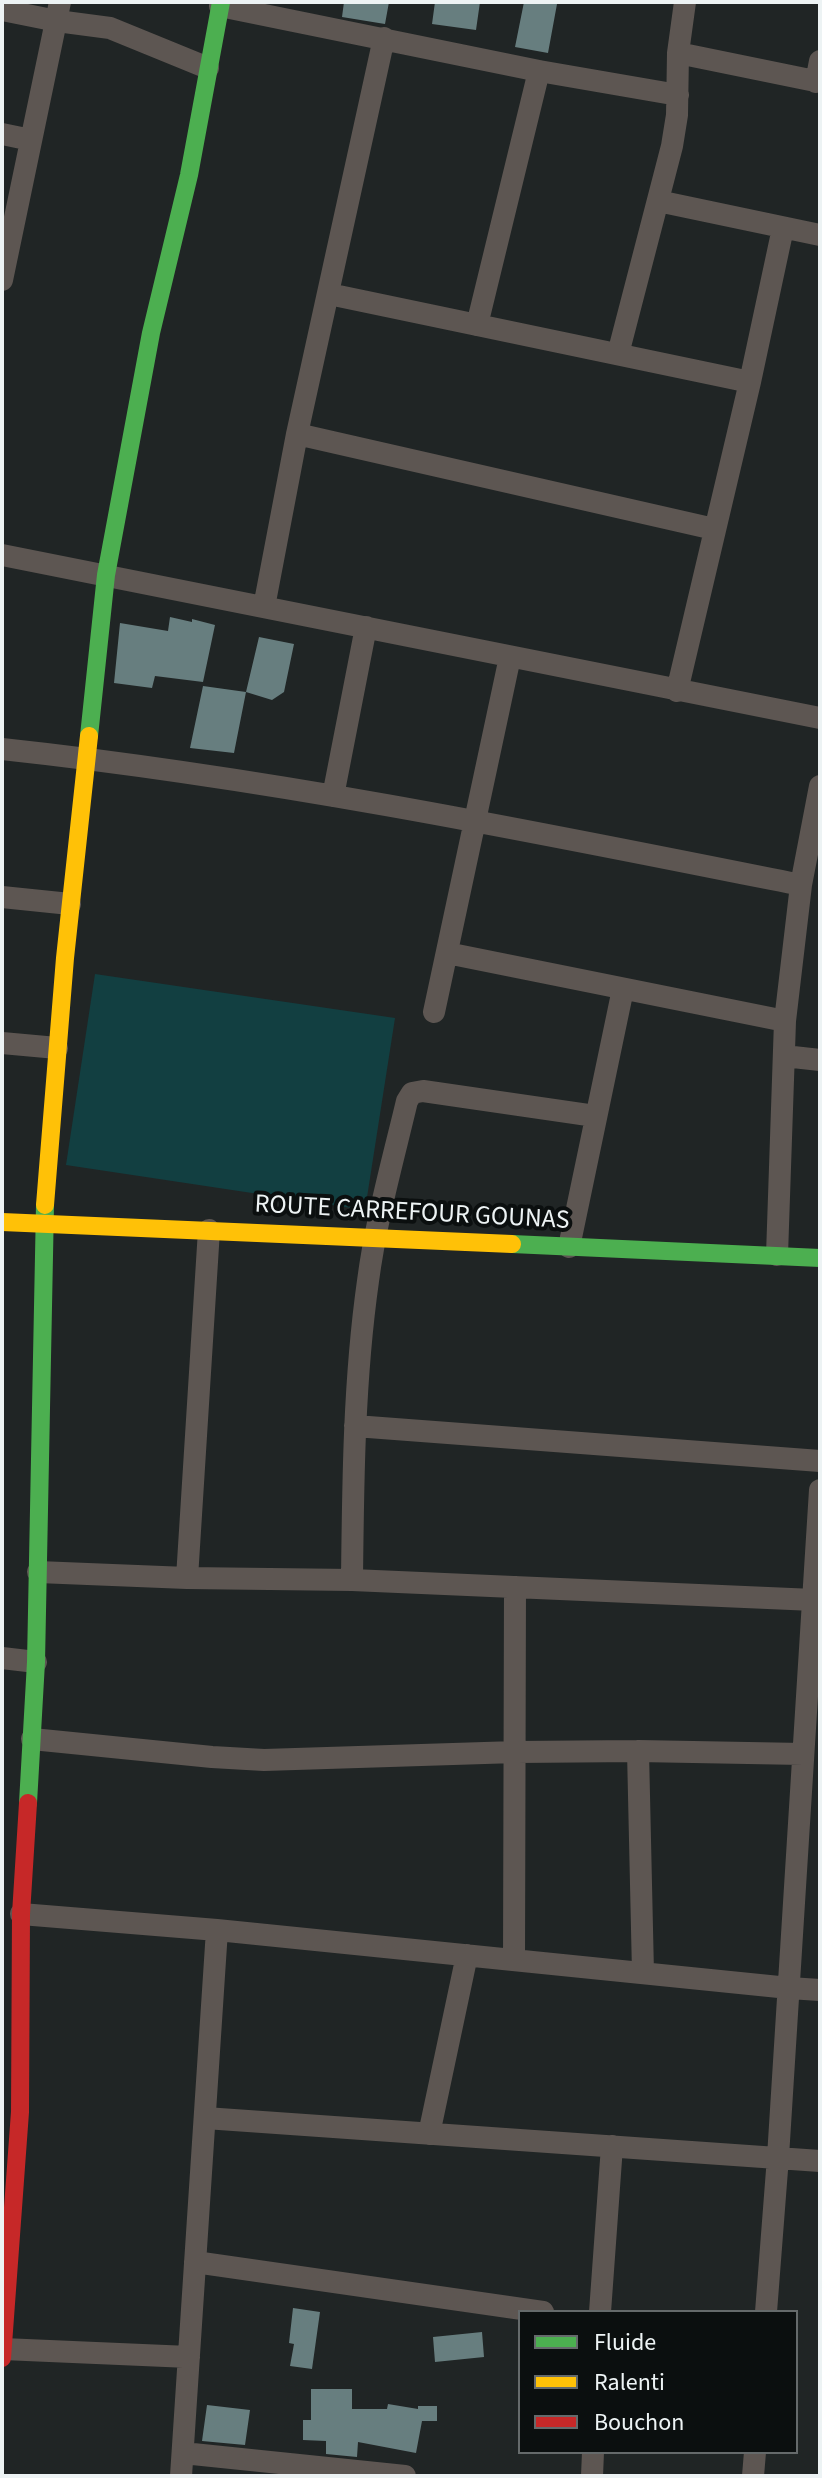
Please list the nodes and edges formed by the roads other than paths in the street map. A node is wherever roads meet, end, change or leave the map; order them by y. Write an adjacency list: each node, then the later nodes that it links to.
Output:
1 (685, 2): 6 (street)
2 (221, 4): 5 (street); 7 (street)
3 (2, 10): 4 (street)
4 (58, 12): 7 (street); 12 (street)
5 (384, 38): 8 (street); 17 (street)
6 (678, 53): 9 (street); 10 (street)
7 (208, 68): 24 (street)
8 (539, 71): 10 (street); 18 (street)
9 (819, 75)
10 (678, 95): 13 (street)
11 (2, 134): 12 (street)
12 (31, 140): 16 (street)
13 (658, 201): 14 (street); 19 (street)
14 (783, 228): 15 (street); 20 (street)
15 (820, 235)
16 (3, 268)
17 (329, 294): 18 (street); 21 (street)
18 (477, 325): 19 (street)
19 (618, 354): 20 (street)
20 (750, 382): 22 (street)
21 (297, 434): 22 (street); 25 (street)
22 (714, 529): 28 (street)
23 (2, 555): 24 (street)
24 (106, 575): 25 (street); 31 (street)
25 (264, 607): 26 (street)
26 (366, 627): 27 (street); 33 (street)
27 (510, 657): 28 (street); 34 (street)
28 (677, 691): 29 (street)
29 (820, 718)
30 (2, 749): 31 (street)
31 (86, 758): 33 (street); 37 (street)
32 (820, 786): 35 (street)
33 (333, 796): 34 (street)
34 (475, 820): 35 (street); 38 (street)
35 (801, 885): 41 (street)
36 (2, 897): 37 (street)
37 (70, 904): 43 (street)
38 (447, 953): 39 (street); 40 (street)
39 (623, 989): 41 (street); 46 (street)
40 (434, 1012)
41 (785, 1021): 44 (street)
42 (2, 1043): 43 (street)
43 (57, 1048): 48 (street)
44 (784, 1056): 45 (street); 52 (street)
45 (820, 1060)
46 (595, 1116): 50 (street); 51 (street)
47 (2, 1222): 48 (street, ROUTE CARREFOUR GOUNAS)
48 (43, 1223): 49 (street, ROUTE CARREFOUR GOUNAS); 57 (street)
49 (209, 1230): 50 (street, ROUTE CARREFOUR GOUNAS); 58 (street)
50 (375, 1237): 51 (street, ROUTE CARREFOUR GOUNAS); 54 (street)
51 (569, 1247): 52 (street, ROUTE CARREFOUR GOUNAS)
52 (777, 1255): 53 (street, ROUTE CARREFOUR GOUNAS)
53 (820, 1258)
54 (355, 1426): 55 (street); 59 (street)
55 (820, 1461)
56 (820, 1490): 61 (street)
57 (38, 1572): 58 (street); 64 (street)
58 (187, 1578): 59 (street)
59 (352, 1580): 60 (street)
60 (515, 1587): 61 (street); 67 (street)
61 (814, 1600): 62 (street)
62 (816, 1631): 68 (street)
63 (2, 1658): 64 (street)
64 (36, 1662): 65 (street)
65 (32, 1739): 67 (street); 69 (street)
66 (638, 1751): 67 (street); 68 (street); 73 (street)
67 (516, 1752): 72 (street)
68 (803, 1754): 74 (street)
69 (21, 1914): 70 (street); 76 (street)
70 (217, 1930): 71 (street); 77 (street)
71 (467, 1955): 72 (street); 78 (street)
72 (514, 1960): 73 (street)
73 (643, 1973): 74 (street)
74 (789, 1988): 75 (street); 80 (street)
75 (820, 1990)
76 (11, 2111): 86 (street)
77 (205, 2118): 78 (street); 82 (street)
78 (429, 2134): 79 (street)
79 (612, 2146): 80 (street); 84 (street)
80 (778, 2157): 81 (street); 85 (street)
81 (820, 2161)
82 (195, 2262): 83 (street); 87 (street)
83 (529, 2310)
84 (600, 2310)
85 (766, 2310)
86 (3, 2349): 87 (street); 88 (street)
87 (189, 2357): 89 (street)
88 (2, 2358)
89 (183, 2453): 92 (street); 93 (street)
90 (593, 2454): 95 (street)
91 (755, 2454): 96 (street)
92 (349, 2473): 94 (street)
93 (181, 2476)
94 (405, 2476)
95 (592, 2476)
96 (753, 2476)

